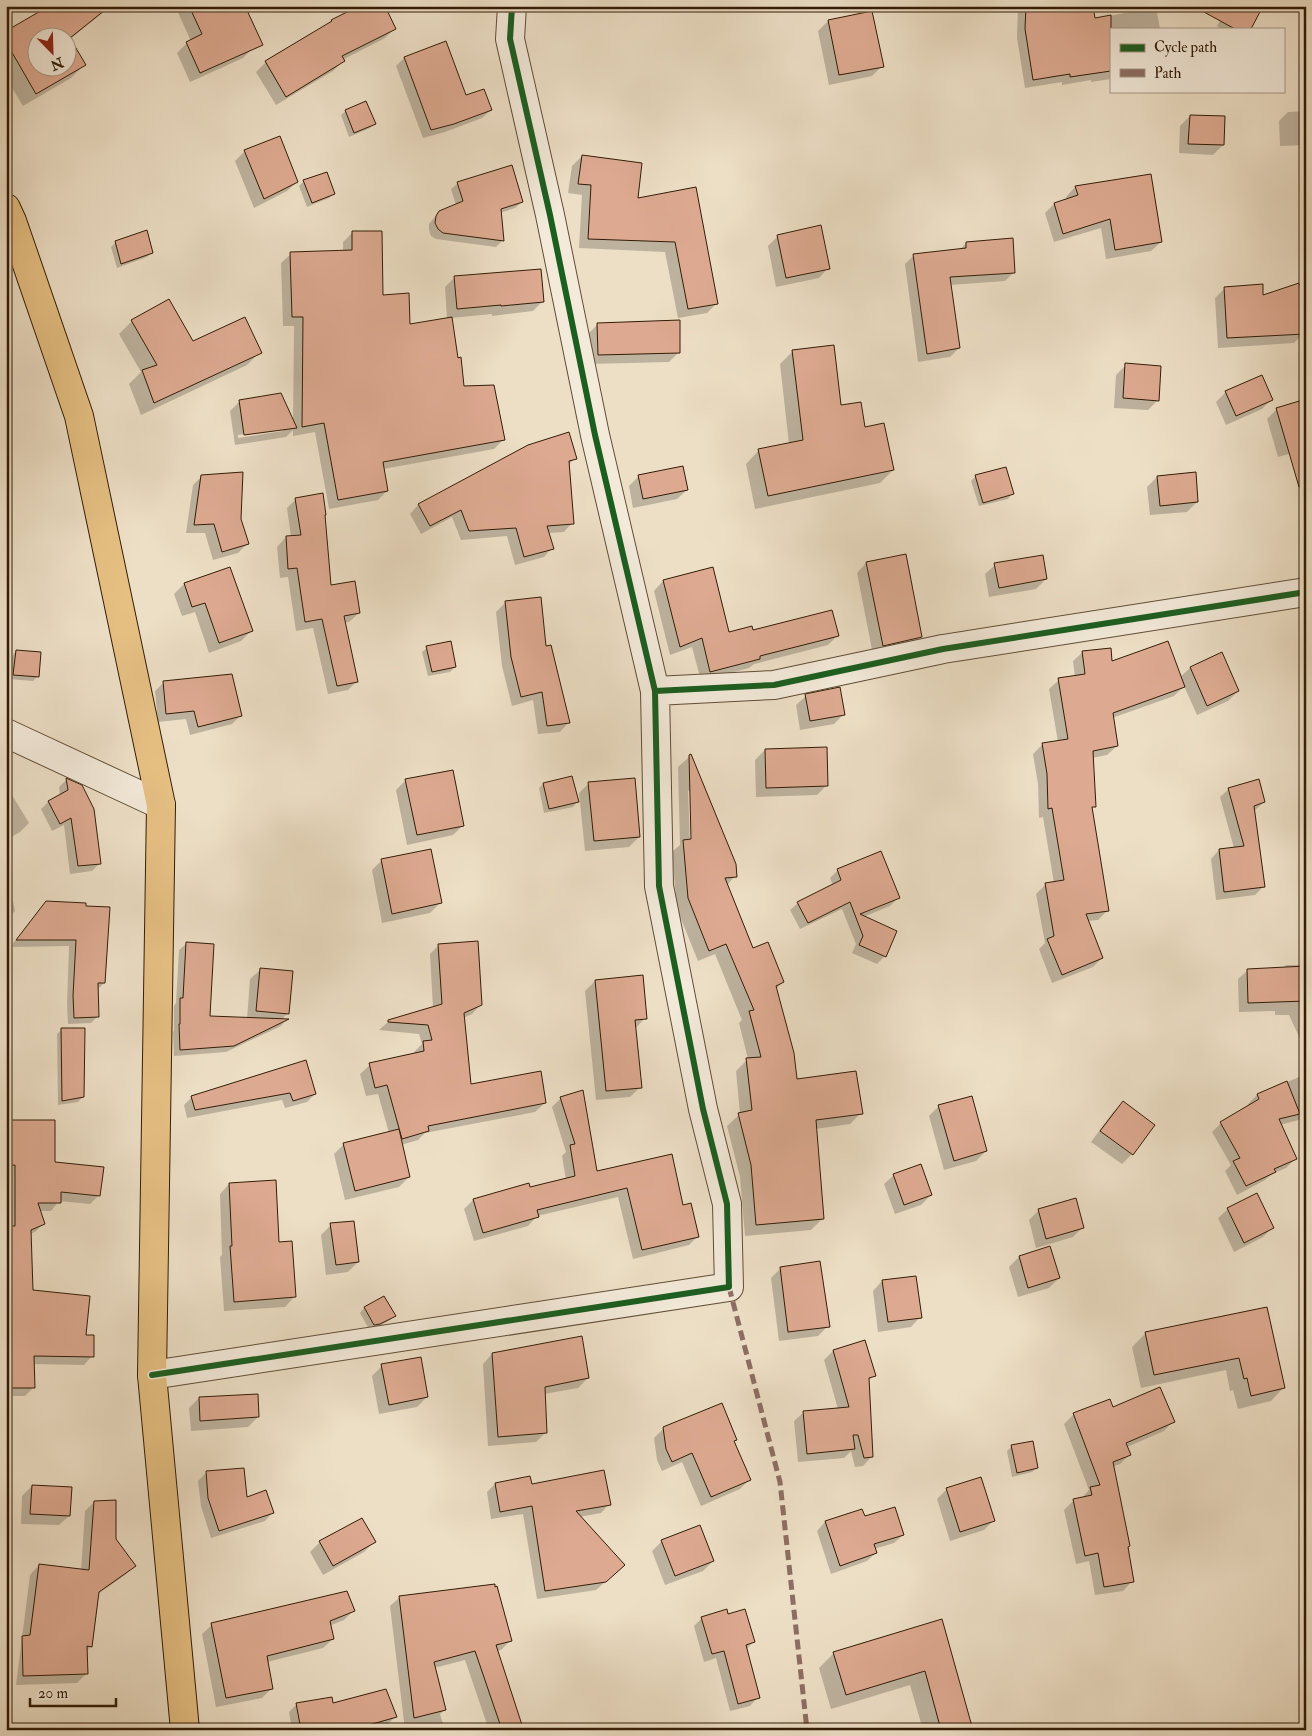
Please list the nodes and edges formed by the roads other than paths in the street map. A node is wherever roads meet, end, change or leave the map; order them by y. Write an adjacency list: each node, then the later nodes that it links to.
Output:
1 (512, 6): 4 (street)
2 (6, 208): 6 (highway)
3 (1306, 592): 4 (street)
4 (655, 691): 7 (street)
5 (6, 733): 6 (street)
6 (161, 804): 7 (highway)
7 (152, 1375): 8 (highway)
8 (185, 1730)

